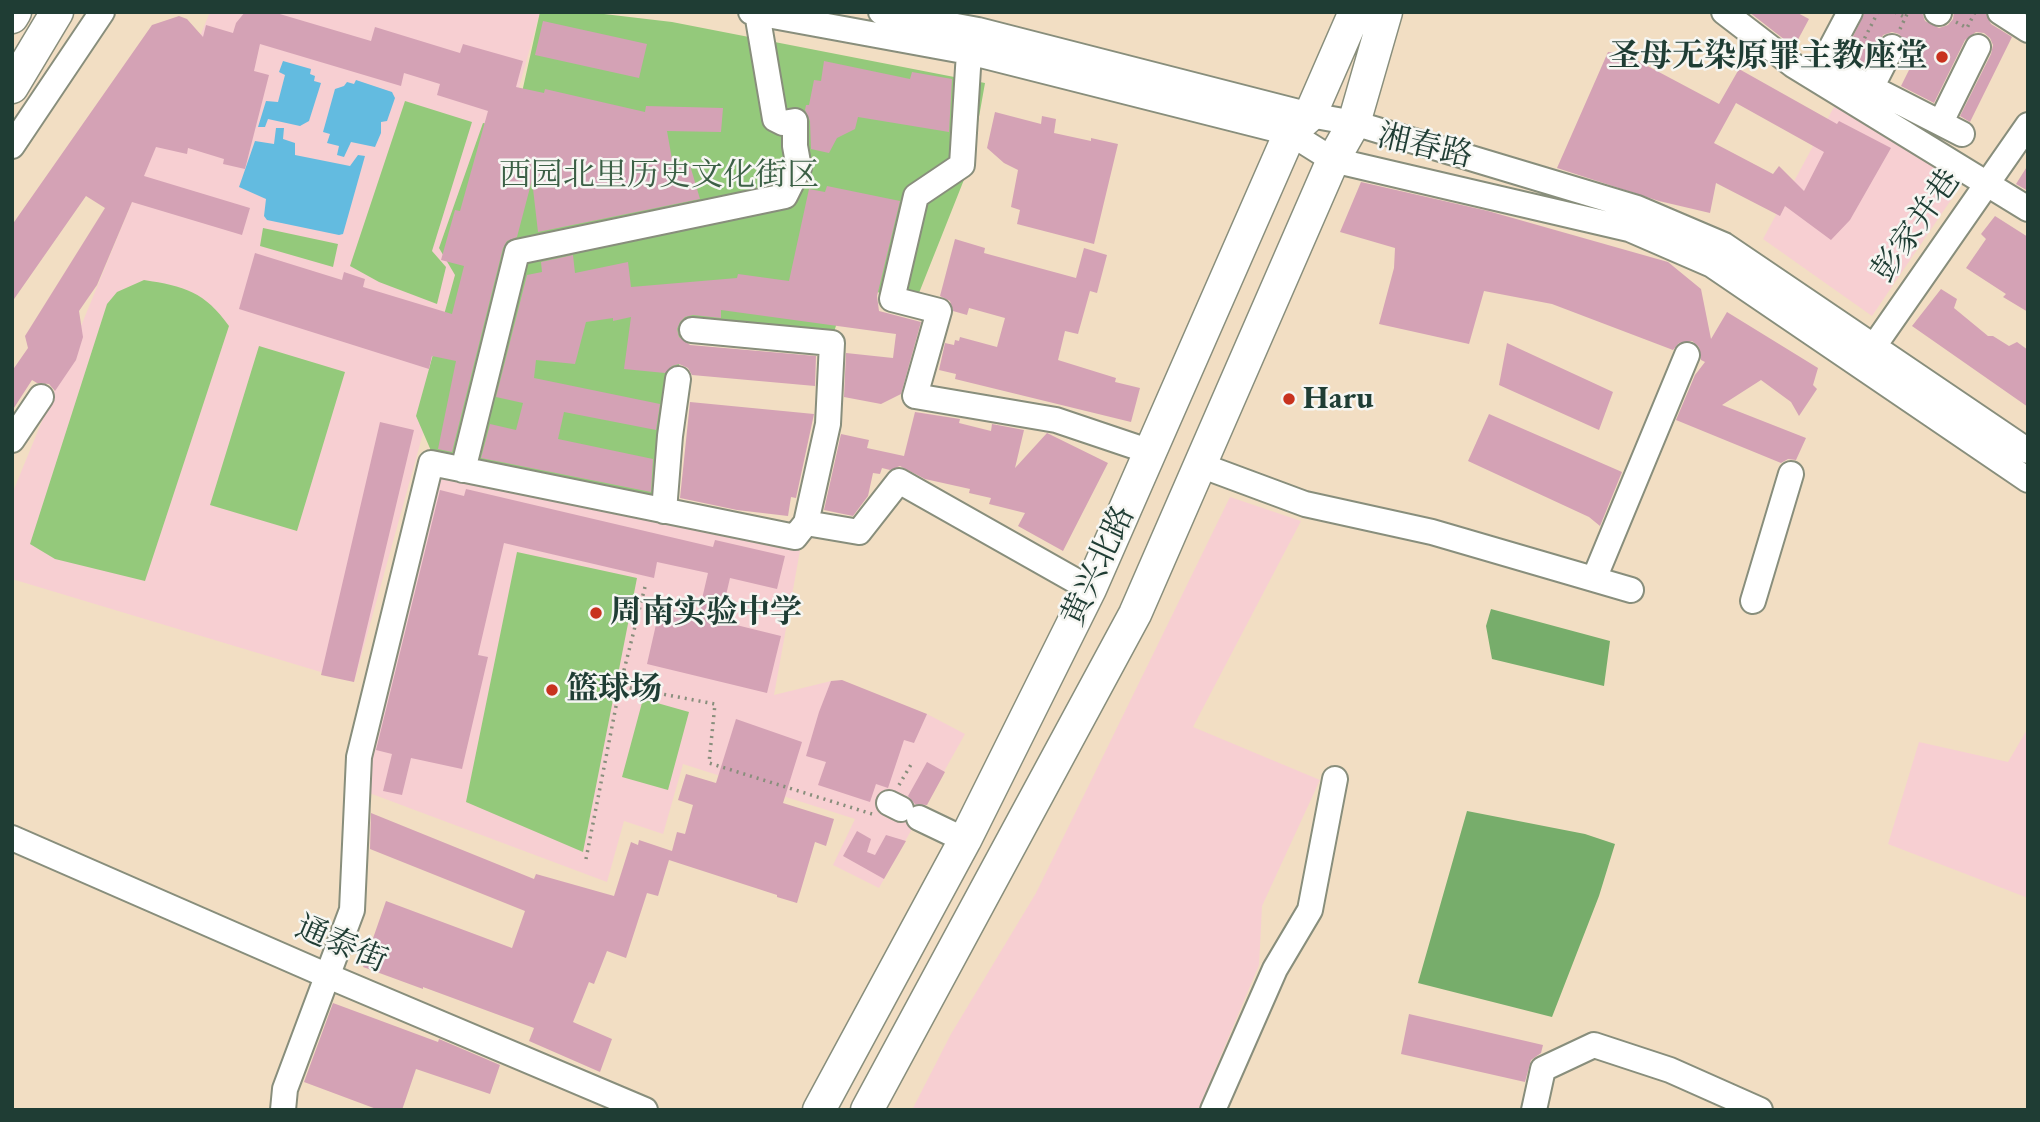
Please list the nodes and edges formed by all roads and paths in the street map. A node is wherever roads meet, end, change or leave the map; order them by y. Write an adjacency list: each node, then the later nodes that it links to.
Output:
1 (15, 12): 15 (main road)
2 (57, 12): 22 (main road)
3 (102, 12): 27 (street)
4 (1355, 12): 25 (main road, 黄兴北路)
5 (1386, 12): 24 (main road, 黄兴北路)
6 (1724, 12): 23 (street)
7 (1850, 12): 21 (street)
8 (1878, 12): 21 (path)
9 (1895, 12): 16 (path)
10 (1975, 12): 14 (path)
11 (2000, 12): 17 (street)
12 (754, 13): 20 (street, 湘春路); 40 (street)
13 (893, 13): 25 (street, 湘春路)
14 (1942, 15)
15 (12, 17)
16 (1906, 18)
17 (2028, 30)
18 (1892, 47): 23 (street)
19 (1978, 47): 23 (street)
20 (970, 52): 25 (street, 湘春路); 38 (street)
21 (1846, 75): 23 (street)
22 (12, 87)
23 (1873, 97): 29 (street)
24 (1354, 123): 25 (street, 湘春路); 28 (main road, 黄兴北路); 33 (street, 湘春路)
25 (1300, 124): 28 (street, 湘春路); 38 (main road, 黄兴北路)
26 (2024, 136): 29 (street, 彭家并巷)
27 (12, 146)
28 (1333, 160): 33 (street, 湘春路); 39 (main road, 黄兴北路)
29 (1987, 182): 30 (street); 33 (street, 彭家并巷)
30 (2028, 209)
31 (692, 330): 44 (street)
32 (1686, 355): 45 (street)
33 (1867, 356): 37 (street, 湘春路); 42 (street, 湘春路)
34 (678, 379): 43 (street)
35 (41, 397): 36 (street)
36 (12, 440)
37 (2028, 451)
38 (1152, 452): 47 (main road, 黄兴北路)
39 (1200, 465): 45 (street); 61 (main road, 黄兴北路)
40 (463, 470): 43 (street); 57 (street)
41 (1791, 474): 49 (street)
42 (2028, 480)
43 (664, 511): 44 (street)
44 (806, 523): 47 (street)
45 (1594, 579): 48 (street)
46 (645, 587): 50 (path)
47 (1090, 589): 55 (main road, 黄兴北路)
48 (1631, 590)
49 (1753, 601)
50 (620, 686): 53 (path); 56 (path)
51 (912, 763): 53 (path)
52 (1335, 779): 62 (street)
53 (903, 810): 55 (street)
54 (12, 838): 57 (street, 通泰街)
55 (965, 840): 60 (main road, 黄兴北路)
56 (586, 859)
57 (328, 976): 58 (street); 59 (street, 通泰街)
58 (283, 1110)
59 (645, 1110)
60 (818, 1110)
61 (867, 1110)
62 (1213, 1110)
63 (1534, 1110): 64 (street)
64 (1760, 1110)

